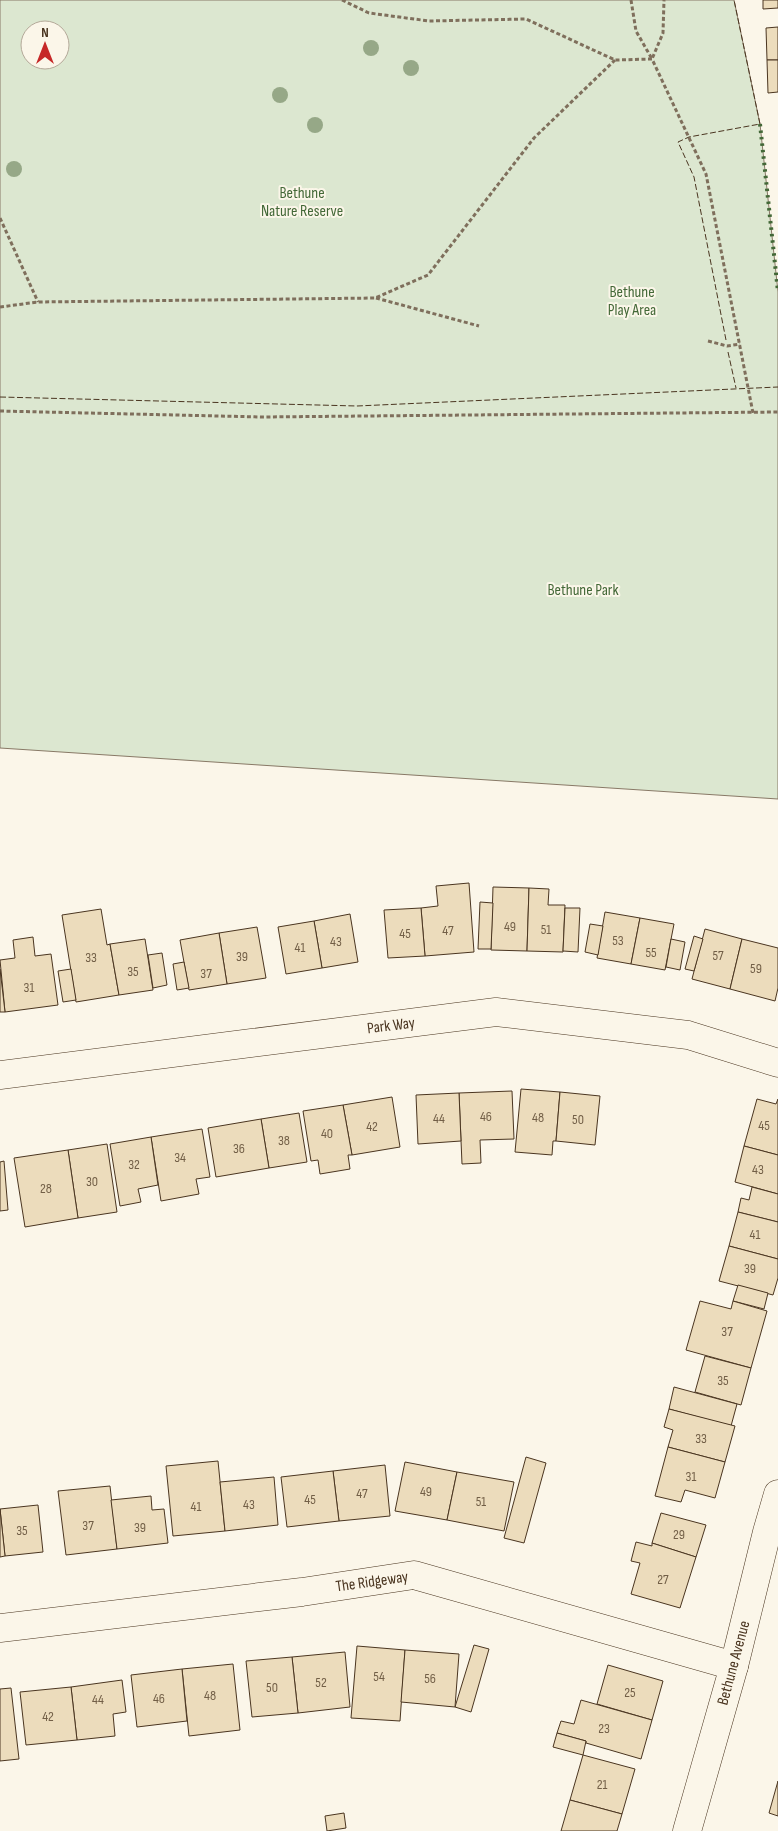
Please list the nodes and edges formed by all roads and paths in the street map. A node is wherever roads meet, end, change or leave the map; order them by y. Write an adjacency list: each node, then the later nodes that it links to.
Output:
1 (342, 0): 5 (path)
2 (631, 0): 4 (path)
3 (664, 0): 4 (path)
4 (652, 59): 5 (path); 12 (path)
5 (615, 60): 7 (path)
6 (0, 218): 8 (path)
7 (375, 298): 8 (path); 10 (path)
8 (38, 302): 9 (path)
9 (0, 307)
10 (479, 326)
11 (708, 341): 12 (path)
12 (740, 344): 15 (path)
13 (0, 410): 15 (path)
14 (778, 412): 15 (path)
15 (753, 413)
16 (778, 1063): 17 (street, Park Way)
17 (0, 1075)
18 (778, 1494): 20 (street, Bethune Avenue)
19 (0, 1628): 20 (street, The Ridgeway)
20 (734, 1666): 21 (street, Bethune Avenue)
21 (688, 1831)

